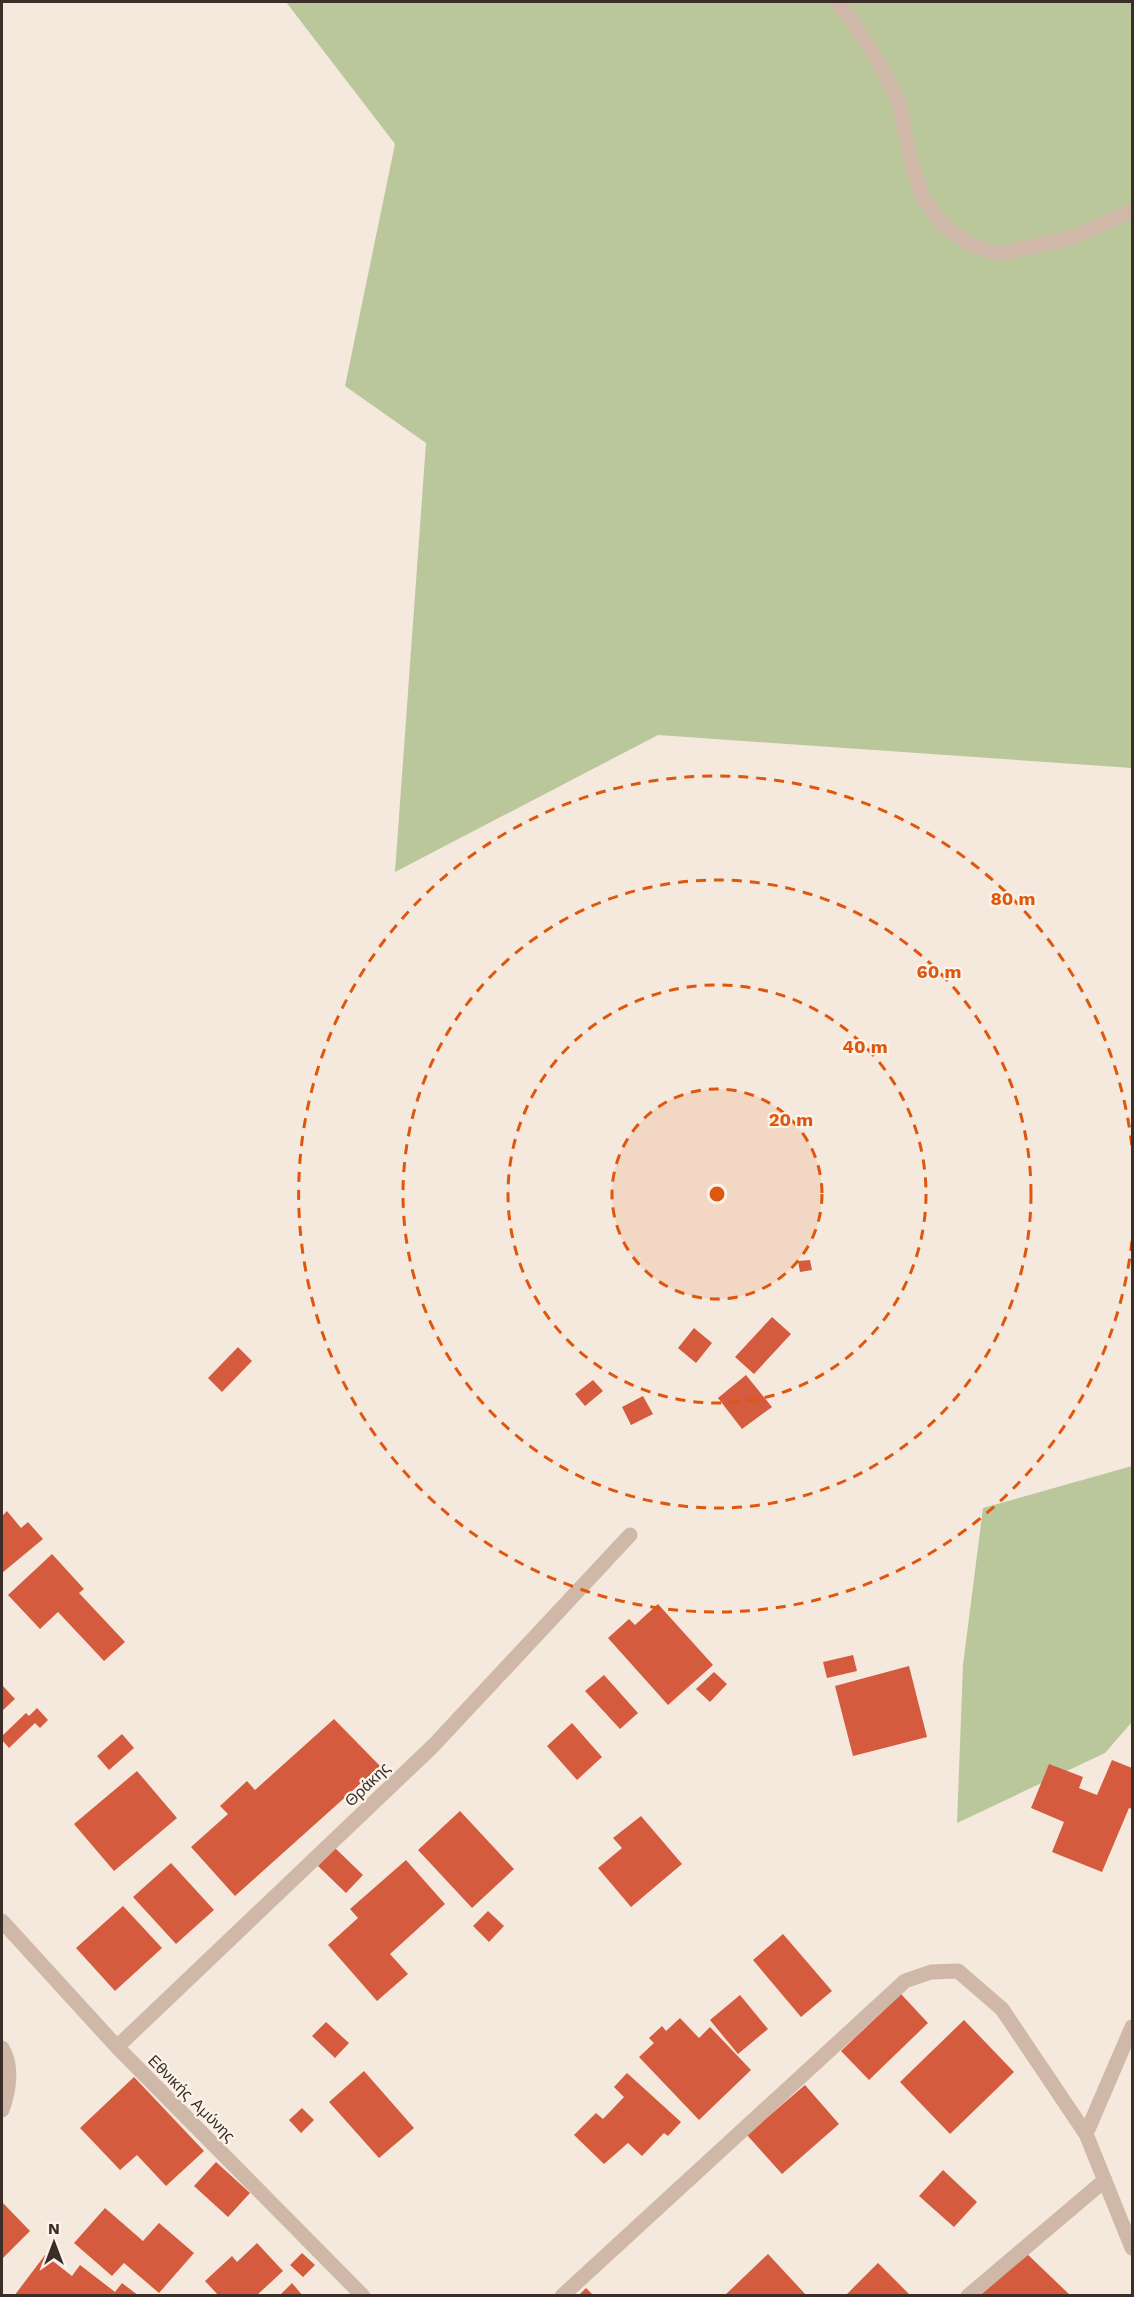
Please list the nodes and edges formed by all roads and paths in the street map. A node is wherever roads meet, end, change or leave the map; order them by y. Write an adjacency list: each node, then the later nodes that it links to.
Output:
1 (837, 2): 2 (street)
2 (1132, 211)
3 (630, 1535): 8 (street, Θράκης)
4 (2, 1920): 5 (street, Εθνικής Αμύνης)
5 (13, 1933): 6 (street); 8 (street, Εθνικής Αμύνης)
6 (2, 1944)
7 (1132, 2027): 11 (street)
8 (117, 2047): 14 (street, Εθνικής Αμύνης)
9 (2, 2048): 10 (street)
10 (2, 2110)
11 (1086, 2134): 12 (street); 15 (street)
12 (1105, 2180): 13 (street); 16 (street)
13 (1132, 2248)
14 (363, 2295)
15 (562, 2295)
16 (968, 2295)

